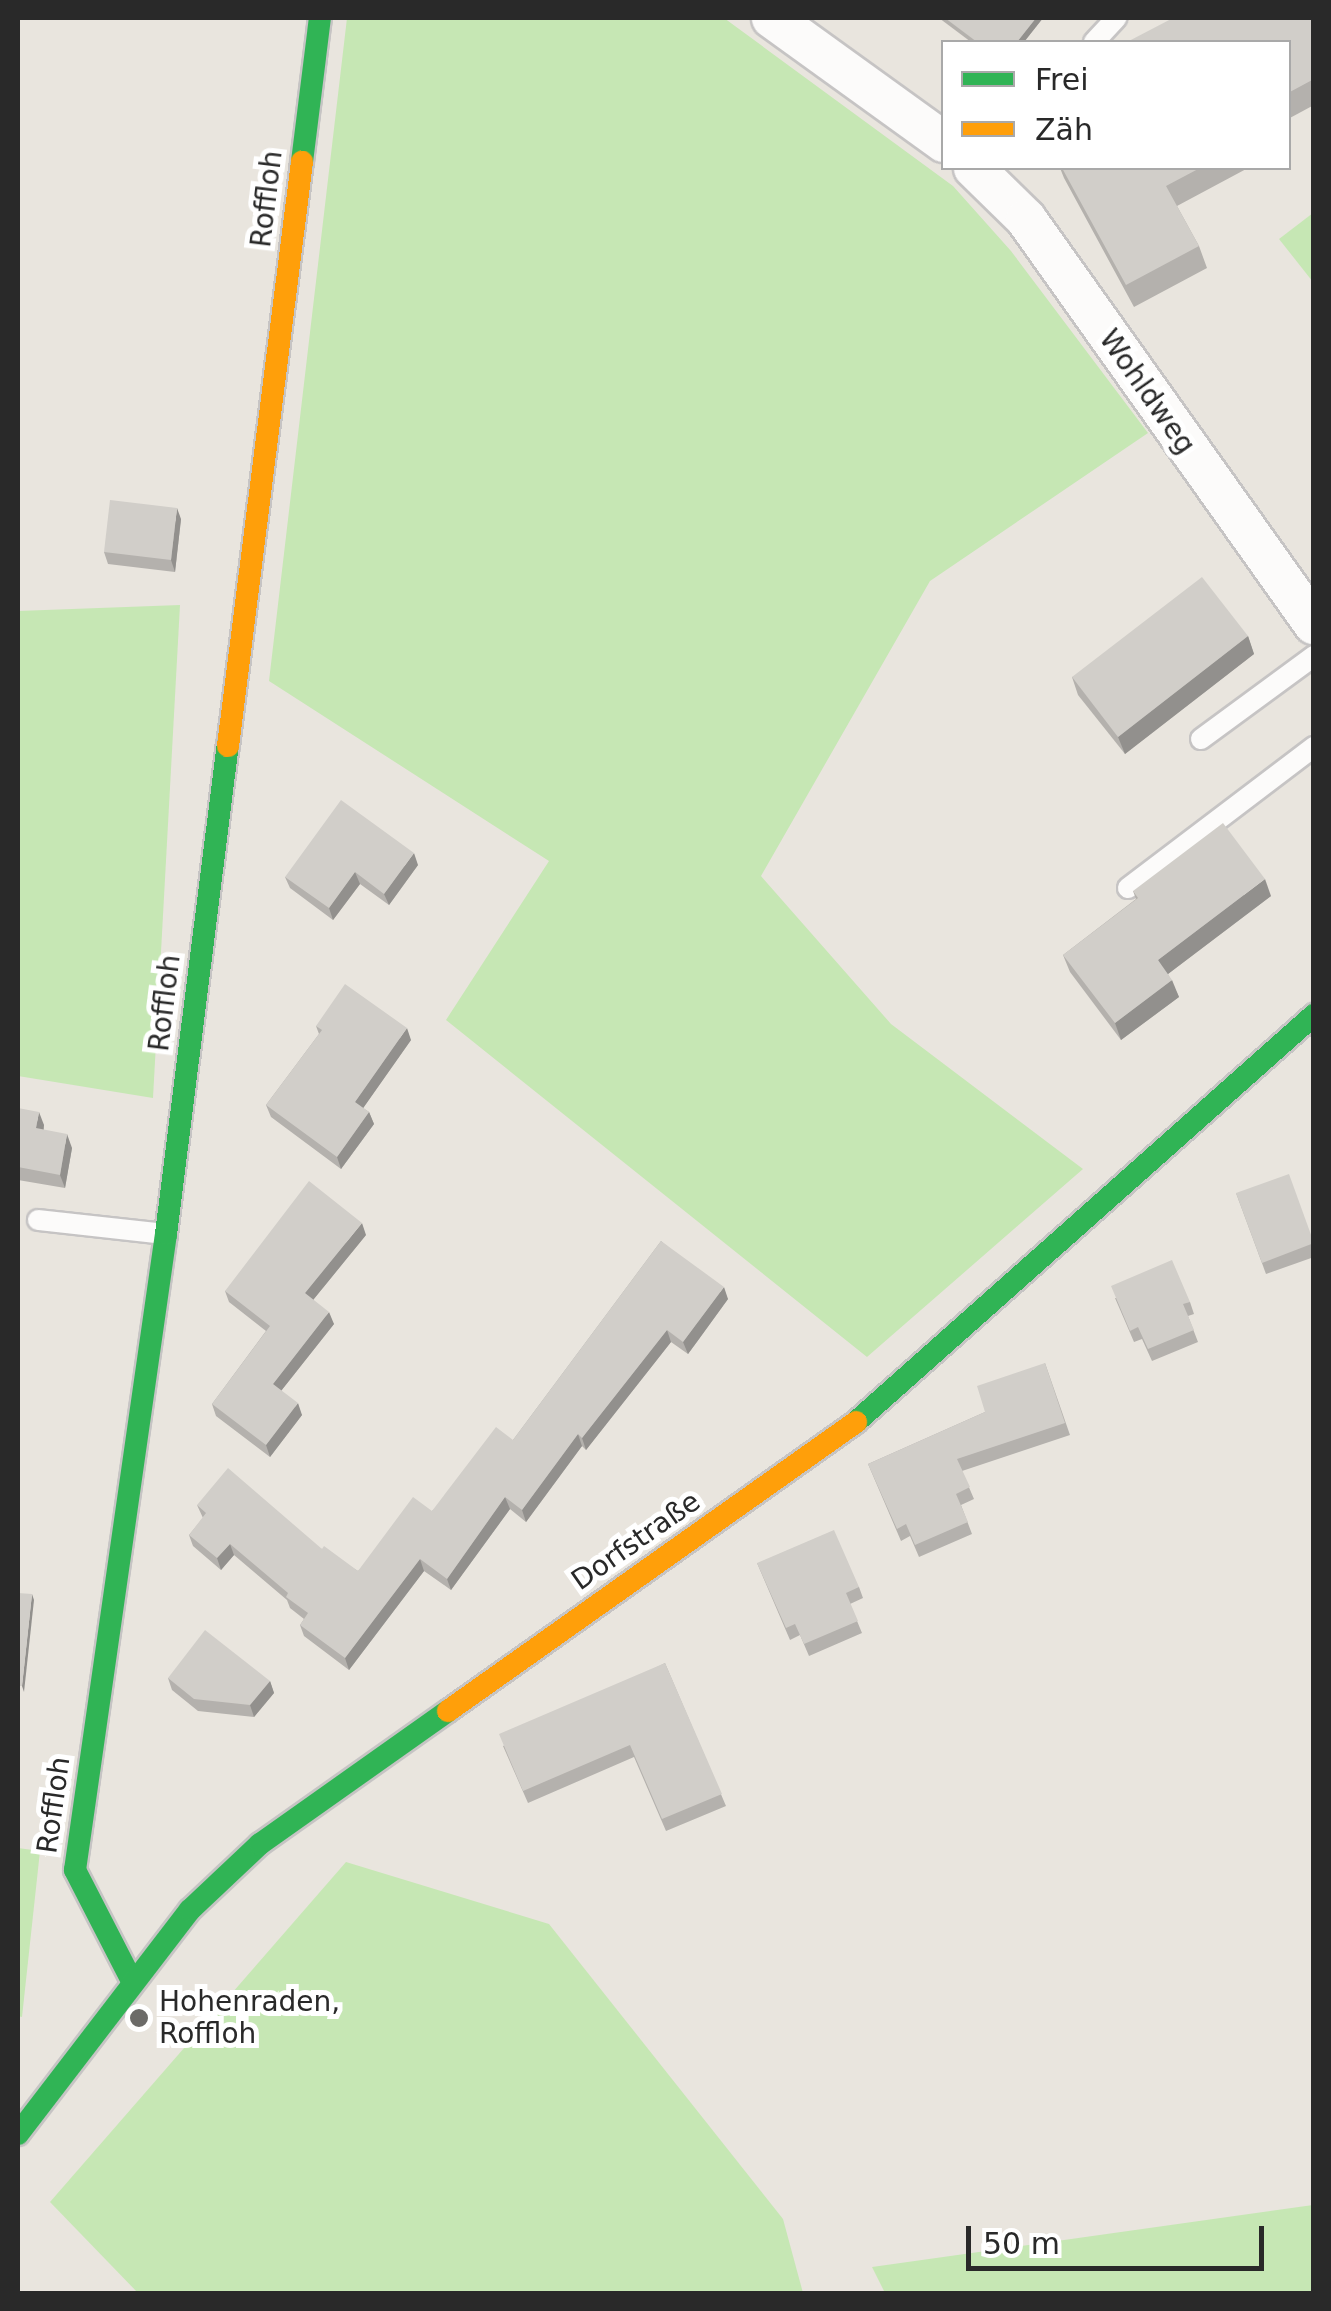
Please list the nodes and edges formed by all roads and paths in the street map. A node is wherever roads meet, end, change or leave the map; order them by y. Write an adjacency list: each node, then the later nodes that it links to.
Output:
1 (320, 18): 14 (street, Roffloh)
2 (772, 18): 5 (street)
3 (1116, 18): 4 (lane)
4 (1096, 40)
5 (941, 140)
6 (976, 170): 7 (street, Wohldweg)
7 (1314, 624)
8 (1314, 656): 9 (lane)
9 (1201, 739)
10 (1314, 747): 11 (lane)
11 (1128, 888)
12 (1314, 1016): 15 (street, Dorfstraße)
13 (38, 1220): 14 (lane)
14 (166, 1234): 15 (street, Roffloh)
15 (132, 1981): 16 (street, Dorfstraße)
16 (18, 2134)

